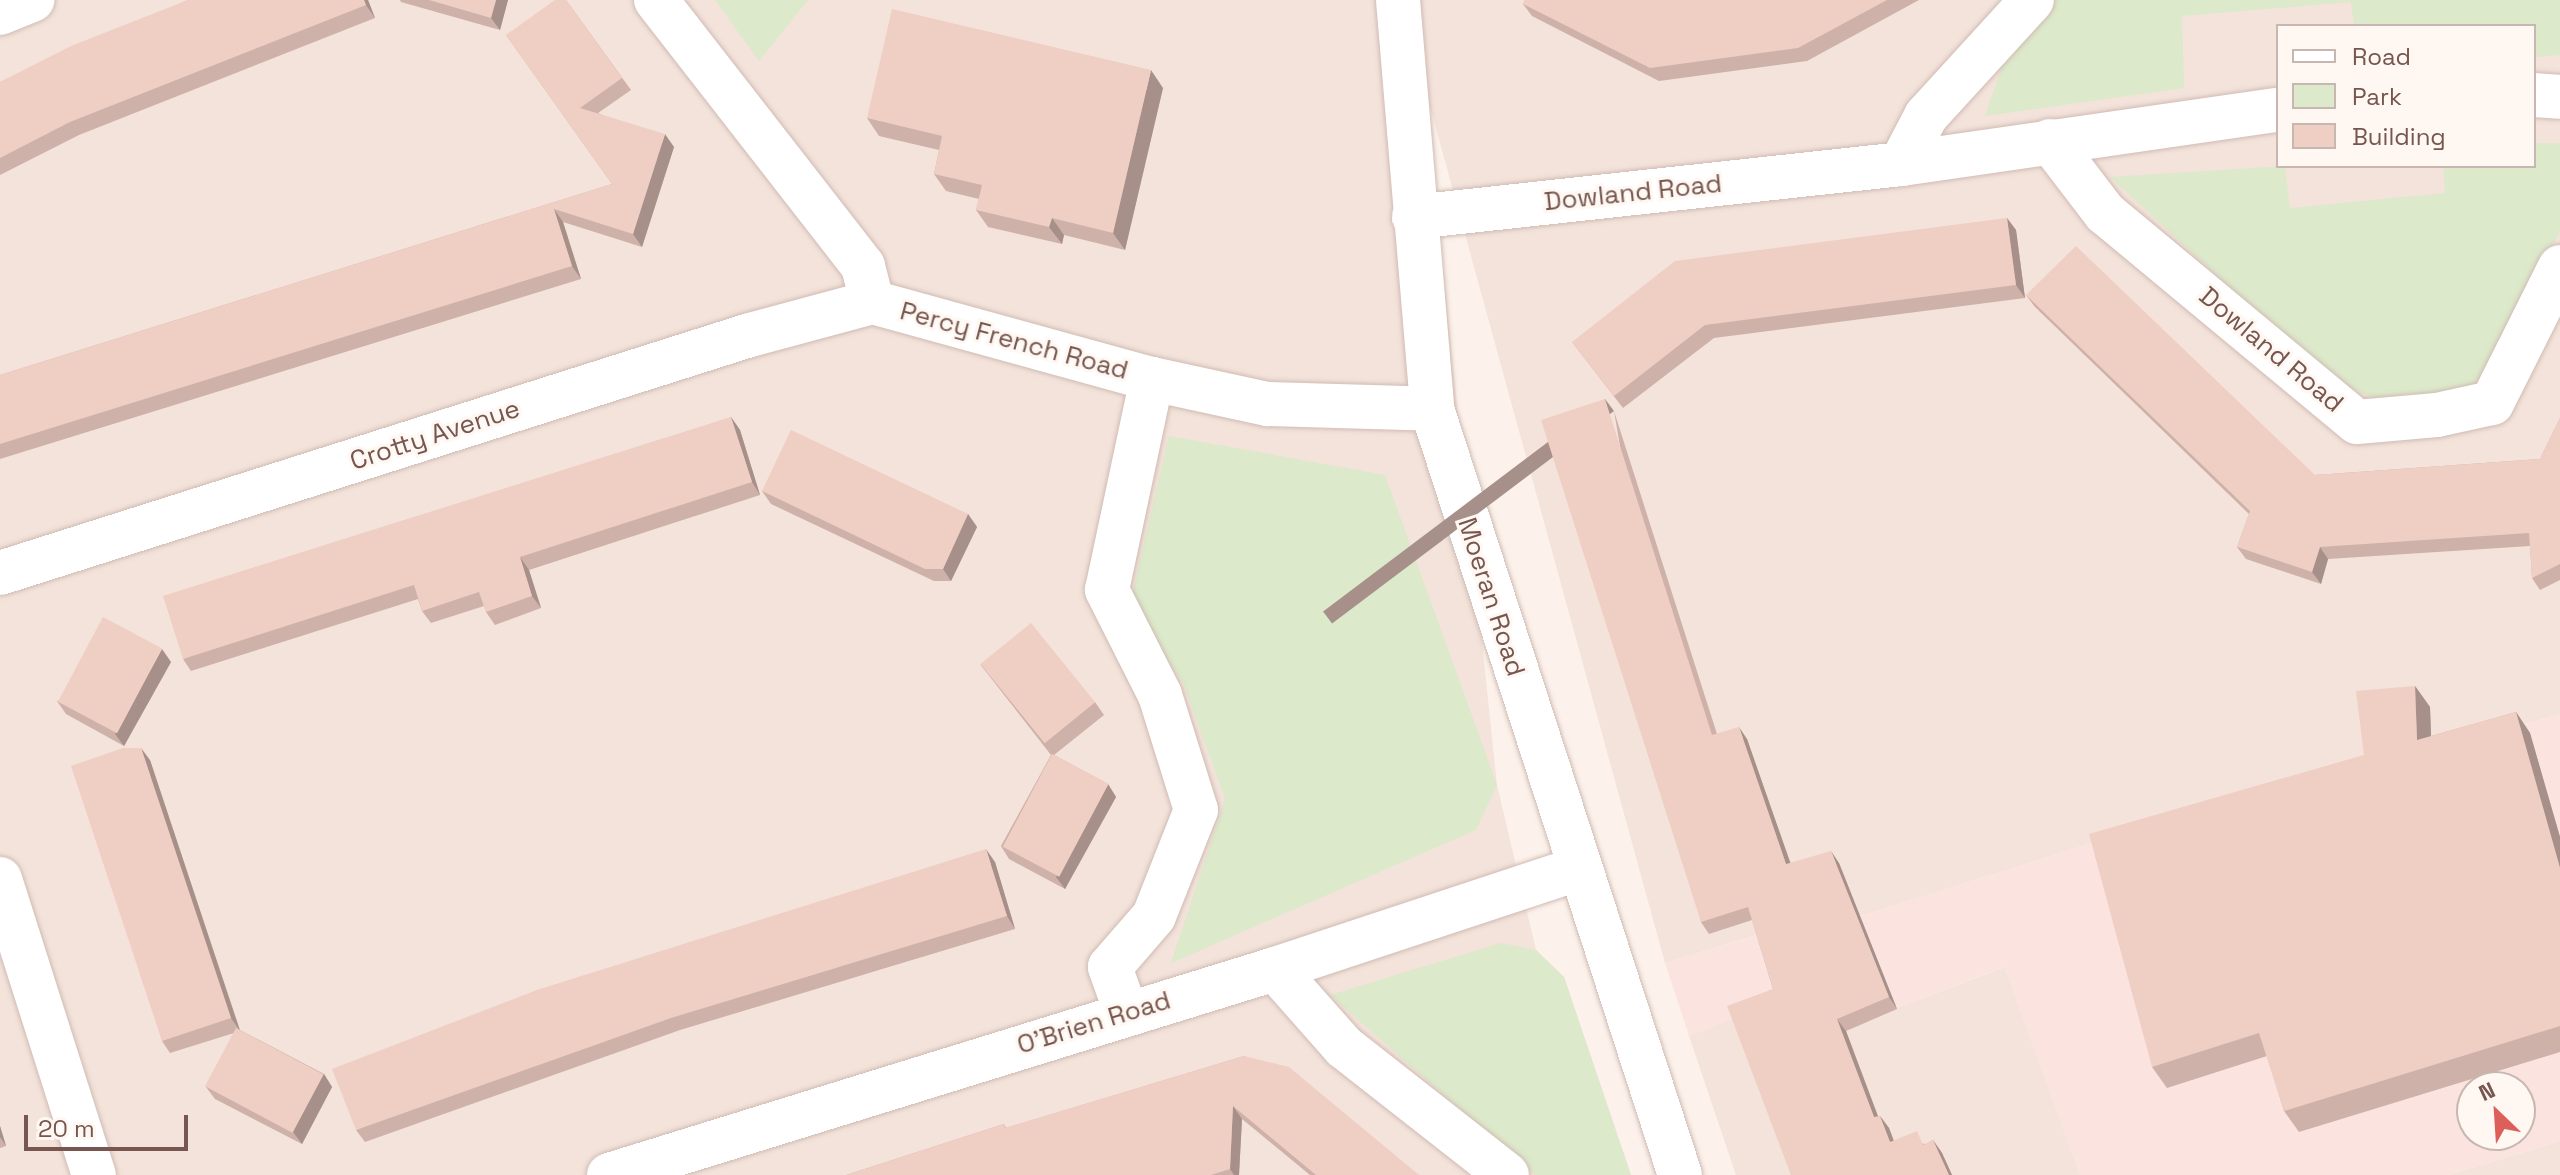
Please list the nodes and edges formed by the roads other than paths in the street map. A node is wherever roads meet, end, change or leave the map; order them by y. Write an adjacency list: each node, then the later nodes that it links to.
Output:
1 (32, 0): 5 (street)
2 (656, 0): 13 (street, Percy French Road)
3 (1398, 0): 11 (street, Moeran Road)
4 (2032, 0): 10 (street)
5 (0, 13)
6 (2536, 95): 7 (street)
7 (2560, 97)
8 (2276, 110): 9 (street, Dowland Road)
9 (2050, 141): 10 (street, Dowland Road); 12 (street, Dowland Road)
10 (1901, 164): 11 (street, Dowland Road)
11 (1414, 217): 15 (street, Moeran Road)
12 (2560, 267)
13 (872, 302): 14 (street, Percy French Road); 16 (street, Crotty Avenue)
14 (1152, 379): 15 (street, Percy French Road); 20 (street)
15 (1432, 409): 17 (street, Moeran Road)
16 (0, 573)
17 (1578, 869): 19 (street, O'Brien Road); 24 (street, Moeran Road)
18 (0, 879): 21 (street)
19 (1275, 969): 20 (street, O'Brien Road); 23 (street)
20 (1126, 1012): 22 (street, O'Brien Road)
21 (94, 1175)
22 (609, 1175)
23 (1507, 1175)
24 (1680, 1175)

